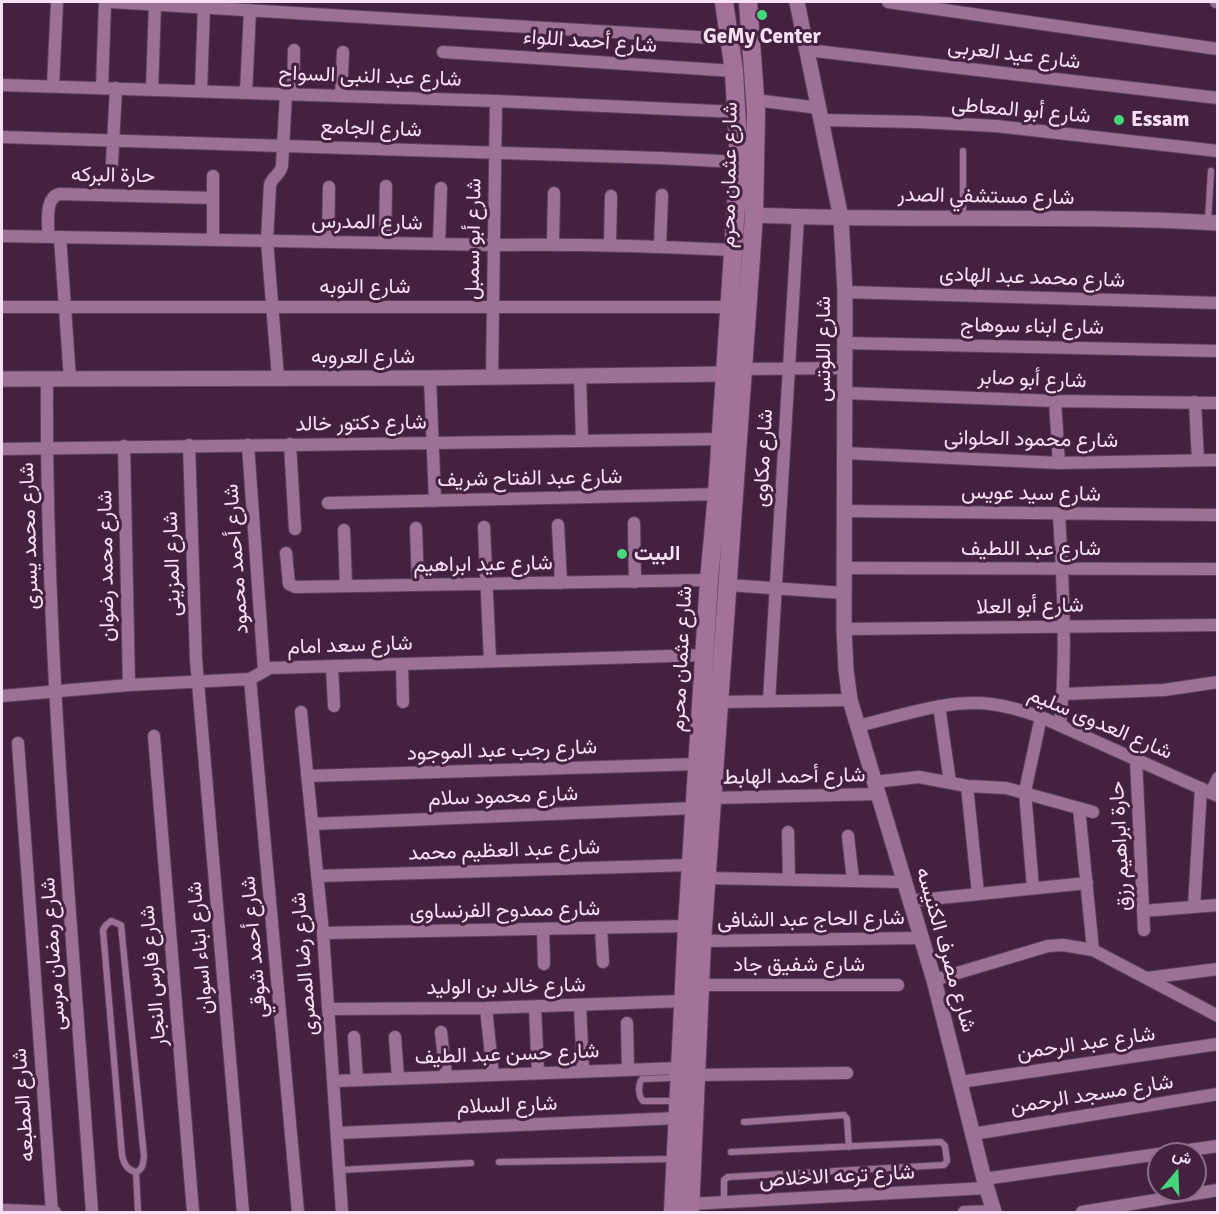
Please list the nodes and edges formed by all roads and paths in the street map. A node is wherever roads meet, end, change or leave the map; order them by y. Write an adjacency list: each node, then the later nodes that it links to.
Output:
1 (57, 2): 20 (street)
2 (105, 2): 21 (street)
3 (111, 2): 8 (street)
4 (724, 2): 12 (main road, شارع عثمان محرم)
5 (748, 2): 29 (main road, شارع عثمان محرم)
6 (797, 2): 15 (street, شارع اللوتس)
7 (888, 2): 13 (street)
8 (155, 4): 10 (street); 23 (street)
9 (224, 5): 10 (street); 11 (street)
10 (204, 7): 24 (street)
11 (250, 10): 12 (street); 25 (street)
12 (730, 39): 18 (main road, شارع عثمان محرم)
13 (1218, 49)
14 (294, 50): 26 (street)
15 (807, 50): 28 (street, شارع عيد العربى); 32 (street, شارع اللوتس)
16 (343, 52): 27 (street)
17 (443, 52): 18 (street, شارع أحمد اللواء)
18 (734, 71): 31 (main road, شارع عثمان محرم)
19 (2, 85): 20 (street, شارع عبد النبى السواح)
20 (53, 86): 21 (street, شارع عبد النبى السواح)
21 (102, 88): 22 (street, شارع عبد النبى السواح)
22 (116, 88): 23 (street, شارع عبد النبى السواح); 34 (street)
23 (152, 90): 24 (street, شارع عبد النبى السواح)
24 (201, 91): 25 (street, شارع عبد النبى السواح)
25 (246, 93): 26 (street, شارع عبد النبى السواح)
26 (290, 94): 27 (street, شارع عبد النبى السواح); 35 (street)
27 (341, 96): 30 (street, شارع عبد النبى السواح)
28 (1218, 98)
29 (755, 100): 32 (street, شارع أبو المعاطى); 50 (main road, شارع عثمان محرم)
30 (496, 101): 31 (street, شارع عبد النبى السواح); 38 (street, شارع أبو سمبل)
31 (737, 112): 39 (main road, شارع عثمان محرم)
32 (820, 114): 37 (street, شارع أبو المعاطى); 53 (street, شارع اللوتس)
33 (2, 137): 34 (street, شارع الجامع)
34 (113, 141): 35 (street, شارع الجامع); 40 (street)
35 (283, 146): 38 (street, شارع الجامع); 58 (street)
36 (963, 151): 52 (lane)
37 (1218, 151)
38 (495, 153): 39 (street, شارع الجامع); 63 (street, شارع أبو سمبل)
39 (739, 162): 66 (main road, شارع عثمان محرم)
40 (112, 163)
41 (1211, 171): 54 (lane)
42 (213, 176): 49 (street)
43 (387, 186): 60 (street)
44 (329, 187): 59 (street)
45 (441, 188): 61 (street)
46 (554, 193): 62 (street)
47 (662, 195): 65 (street)
48 (611, 196): 64 (street)
49 (213, 198): 56 (street, حارة البركه); 57 (street)
50 (754, 215): 51 (street, شارع مستشفي الصدر); 77 (main road, شارع عثمان محرم)
51 (798, 217): 53 (street, شارع مستشفي الصدر); 78 (street, شارع مكاوى)
52 (963, 217): 53 (street, شارع مستشفي الصدر); 54 (street, شارع مستشفي الصدر)
53 (841, 218): 67 (street, شارع اللوتس)
54 (1213, 223)
55 (2, 236): 56 (street, شارع المدرس)
56 (54, 237): 57 (street, شارع المدرس); 69 (street)
57 (213, 240): 58 (street, شارع المدرس)
58 (267, 241): 59 (street, شارع المدرس); 70 (street)
59 (328, 242): 60 (street, شارع المدرس)
60 (385, 243): 61 (street, شارع المدرس)
61 (439, 244): 63 (street, شارع المدرس)
62 (553, 244): 63 (street, شارع المدرس); 64 (street, شارع المدرس)
63 (494, 245): 72 (street, شارع أبو سمبل)
64 (610, 245): 65 (street, شارع المدرس)
65 (660, 246): 66 (street, شارع المدرس)
66 (732, 250): 73 (main road, شارع عثمان محرم)
67 (845, 292): 68 (street, شارع محمد عبد الهادى); 74 (street, شارع اللوتس)
68 (1218, 303)
69 (65, 306): 70 (street, شارع النوبه); 71 (street, شارع النوبه); 86 (street)
70 (272, 306): 72 (street, شارع النوبه); 82 (street)
71 (2, 307)
72 (492, 307): 73 (street, شارع النوبه); 81 (street, شارع أبو سمبل)
73 (728, 307): 79 (main road, شارع عثمان محرم)
74 (845, 343): 75 (street, شارع ابناء سوهاج); 76 (street, شارع اللوتس)
75 (1218, 351)
76 (845, 368): 78 (street); 87 (street, شارع اللوتس)
77 (743, 369): 78 (street); 104 (main road, شارع عثمان محرم)
78 (789, 369): 127 (street, شارع مكاوى)
79 (724, 374): 80 (street, شارع العروبه); 91 (main road, شارع عثمان محرم)
80 (580, 376): 81 (street, شارع العروبه); 92 (street)
81 (492, 377): 83 (street, شارع العروبه)
82 (278, 378): 83 (street, شارع العروبه); 86 (street, شارع العروبه)
83 (430, 378): 93 (street)
84 (2, 379): 85 (street, شارع العروبه)
85 (47, 379): 86 (street, شارع العروبه); 98 (street, شارع محمد يسرى)
86 (70, 379)
87 (845, 393): 88 (street, شارع أبو صابر); 100 (street, شارع اللوتس)
88 (1055, 401): 89 (street, شارع أبو صابر); 103 (street)
89 (1195, 402): 90 (street, شارع أبو صابر); 101 (street)
90 (1218, 403)
91 (721, 439): 92 (street, شارع دكتور خالد); 104 (main road, شارع عثمان محرم)
92 (582, 440): 93 (street, شارع دكتور خالد)
93 (433, 443): 94 (street, شارع دكتور خالد); 105 (street)
94 (290, 444): 96 (street, شارع دكتور خالد); 114 (street)
95 (189, 445): 96 (street, شارع دكتور خالد); 97 (street, شارع دكتور خالد); 138 (street, شارع المزينى)
96 (248, 445): 136 (street, شارع أحمد محمود)
97 (124, 446): 98 (street, شارع دكتور خالد); 140 (street, شارع محمد رضوان)
98 (46, 447): 99 (street, شارع دكتور خالد); 141 (street, شارع محمد يسرى)
99 (2, 448)
100 (845, 453): 103 (street, شارع محمود الحلوانى); 107 (street, شارع اللوتس)
101 (1198, 460): 102 (street, شارع محمود الحلوانى); 103 (street, شارع محمود الحلوانى)
102 (1218, 460)
103 (1059, 463)
104 (725, 494): 105 (street, شارع عبد الفتاح شريف); 120 (main road, شارع عثمان محرم); 125 (main road, شارع عثمان محرم)
105 (435, 501): 106 (street, شارع عبد الفتاح شريف)
106 (328, 503)
107 (844, 511): 108 (street, شارع سيد عويس); 117 (street, شارع اللوتس)
108 (1059, 514): 109 (street, شارع سيد عويس); 118 (street)
109 (1218, 515)
110 (634, 523): 121 (street)
111 (558, 525): 122 (street)
112 (484, 527): 123 (street)
113 (416, 528): 124 (street)
114 (295, 529)
115 (344, 530): 126 (street)
116 (286, 553): 126 (street, شارع عيد ابراهيم)
117 (844, 568): 118 (street, شارع عبد اللطيف); 128 (street, شارع اللوتس)
118 (1062, 569): 119 (street, شارع عبد اللطيف); 130 (street)
119 (1218, 569)
120 (709, 580): 121 (street, شارع عيد ابراهيم); 132 (main road, شارع عثمان محرم)
121 (635, 582): 122 (street, شارع عيد ابراهيم)
122 (561, 583): 123 (street, شارع عيد ابراهيم)
123 (487, 584): 124 (street, شارع عيد ابراهيم); 133 (street)
124 (418, 585): 126 (street, شارع عيد ابراهيم)
125 (728, 585): 127 (street); 147 (main road, شارع عثمان محرم)
126 (346, 586)
127 (776, 588): 128 (street); 145 (street, شارع مكاوى)
128 (844, 592): 131 (street, شارع اللوتس)
129 (1218, 625): 130 (street, شارع أبو العلا)
130 (1064, 626): 131 (street, شارع أبو العلا); 142 (street)
131 (844, 629): 144 (street, شارع اللوتس)
132 (704, 655): 133 (street, شارع سعد امام); 157 (main road, شارع عثمان محرم)
133 (490, 661): 134 (street, شارع سعد امام)
134 (402, 664): 135 (street, شارع سعد امام); 146 (street)
135 (332, 667): 136 (street, شارع سعد امام); 148 (street)
136 (264, 670): 137 (street, شارع سعد امام)
137 (250, 679): 138 (street); 245 (street, شارع أحمد شوقي)
138 (198, 681): 140 (street); 244 (street, شارع ابناء اسوان)
139 (1218, 682): 142 (street)
140 (129, 685): 141 (street)
141 (55, 692): 143 (street); 241 (street, شارع رمضان مرسى)
142 (1063, 694): 152 (street)
143 (2, 696)
144 (850, 700): 145 (street); 153 (street, شارع مصرف الكنيسه)
145 (769, 701): 147 (street)
146 (403, 702)
147 (720, 702): 165 (main road, شارع عثمان محرم)
148 (334, 706)
149 (939, 706): 151 (street, شارع العدوى سليم); 153 (street, شارع العدوى سليم); 160 (street)
150 (301, 712): 158 (street, شارع رضا المصرى)
151 (1041, 717): 152 (street, شارع العدوى سليم); 163 (street)
152 (1060, 725): 156 (street, شارع العدوى سليم)
153 (858, 726): 162 (street, شارع مصرف الكنيسه)
154 (154, 736): 243 (street, شارع فارس النجار)
155 (18, 743): 240 (street, شارع المطبعه)
156 (1136, 759): 164 (street, شارع العدوى سليم); 184 (street, حارة ابراهيم رزق)
157 (698, 765): 158 (street, شارع رجب عبد الموجود); 166 (main road, شارع عثمان محرم)
158 (307, 776): 169 (street, شارع رضا المصرى)
159 (1218, 778): 164 (street)
160 (950, 782): 161 (street, شارع أحمد الهابط); 162 (street, شارع أحمد الهابط)
161 (967, 786): 163 (street, شارع أحمد الهابط); 180 (street)
162 (875, 788): 165 (street, شارع أحمد الهابط); 177 (street, شارع مصرف الكنيسه)
163 (1025, 791): 167 (street, شارع أحمد الهابط); 179 (street)
164 (1210, 792): 183 (street)
165 (712, 798): 174 (main road, شارع عثمان محرم)
166 (695, 808): 169 (street, شارع محمود سلام); 172 (main road, شارع عثمان محرم)
167 (1079, 808): 168 (street, شارع أحمد الهابط); 178 (street)
168 (1093, 812)
169 (312, 824): 173 (street, شارع رضا المصرى)
170 (788, 832): 175 (street)
171 (848, 836): 176 (street)
172 (691, 865): 173 (street, شارع عبد العظيم محمد); 185 (main road, شارع عثمان محرم)
173 (317, 876): 189 (street, شارع رضا المصرى)
174 (706, 878): 175 (street); 191 (main road, شارع عثمان محرم)
175 (789, 879): 176 (street)
176 (853, 880): 177 (street)
177 (904, 882): 181 (street, شارع مصرف الكنيسه)
178 (1087, 883): 179 (street); 192 (street)
179 (1033, 888): 180 (street)
180 (978, 894): 181 (street)
181 (910, 901): 190 (street, شارع مصرف الكنيسه)
182 (1218, 906): 183 (street)
183 (1194, 907): 184 (street)
184 (1143, 911): 188 (street, حارة ابراهيم رزق)
185 (687, 926): 186 (street, شارع ممدوح الفرنساوى); 200 (main road, شارع عثمان محرم)
186 (602, 928): 187 (street, شارع ممدوح الفرنساوى); 193 (street)
187 (543, 930): 189 (street, شارع ممدوح الفرنساوى); 194 (street)
188 (1144, 930)
189 (323, 933): 204 (street, شارع رضا المصرى)
190 (921, 938): 191 (street, شارع الحاج عبد الشافى); 197 (street, شارع مصرف الكنيسه)
191 (702, 941): 198 (main road, شارع عثمان محرم)
192 (1092, 950): 196 (street); 197 (street)
193 (603, 962)
194 (544, 964)
195 (1218, 969): 196 (street)
196 (1146, 978): 205 (street)
197 (934, 980): 221 (street, شارع مصرف الكنيسه)
198 (700, 985): 199 (street, شارع شفيق جاد); 213 (main road, شارع عثمان محرم)
199 (898, 985)
200 (683, 1001): 201 (street, شارع خالد بن الوليد); 213 (main road, شارع عثمان محرم)
201 (580, 1005): 202 (street, شارع خالد بن الوليد); 212 (street)
202 (535, 1007): 203 (street, شارع خالد بن الوليد); 214 (street)
203 (486, 1008): 204 (street, شارع خالد بن الوليد); 216 (street)
204 (329, 1009): 220 (street, شارع رضا المصرى)
205 (1218, 1016)
206 (627, 1023): 211 (street)
207 (441, 1032): 217 (street)
208 (354, 1037): 219 (street)
209 (395, 1037): 218 (street)
210 (1218, 1044): 221 (street, شارع عبد الرحمن)
211 (628, 1070): 212 (street, شارع حسن عبد الطيف); 213 (street, شارع حسن عبد الطيف)
212 (583, 1071): 214 (street, شارع حسن عبد الطيف)
213 (685, 1071): 215 (street, شارع حسن عبد الطيف); 223 (main road, شارع عثمان محرم); 223 (lane); 238 (main road, شارع عثمان محرم)
214 (538, 1073): 216 (street, شارع حسن عبد الطيف)
215 (847, 1073)
216 (493, 1075): 217 (street, شارع حسن عبد الطيف)
217 (446, 1076): 218 (street, شارع حسن عبد الطيف)
218 (398, 1078): 219 (street, شارع حسن عبد الطيف)
219 (357, 1080): 220 (street, شارع حسن عبد الطيف)
220 (334, 1081): 225 (street, شارع رضا المصرى)
221 (960, 1082): 226 (street, شارع مصرف الكنيسه)
222 (1218, 1094): 226 (street, شارع مسجد الرحمن)
223 (678, 1112): 225 (street, شارع السلام); 230 (main road, شارع عثمان محرم)
224 (744, 1122): 227 (lane)
225 (338, 1132): 233 (street, شارع رضا المصرى)
226 (974, 1134): 235 (street, شارع مصرف الكنيسه)
227 (849, 1146): 228 (lane); 237 (lane)
228 (731, 1152)
229 (1147, 1156): 235 (street, شارع ترعه الاخلاص)
230 (676, 1158): 231 (lane); 247 (main road, شارع عثمان محرم)
231 (499, 1162)
232 (471, 1163): 233 (lane)
233 (340, 1170): 246 (street, شارع رضا المصرى)
234 (136, 1172): 234 (lane); 242 (lane)
235 (985, 1183): 237 (street, شارع ترعه الاخلاص); 249 (street, شارع مصرف الكنيسه)
236 (1218, 1190): 250 (street)
237 (724, 1202): 238 (street, شارع ترعه الاخلاص)
238 (690, 1208)
239 (2, 1210): 240 (street)
240 (53, 1212)
241 (92, 1212)
242 (138, 1212)
243 (193, 1212)
244 (243, 1212)
245 (298, 1212)
246 (342, 1212)
247 (673, 1212)
248 (964, 1212): 249 (street)
249 (994, 1212)
250 (1082, 1212)

